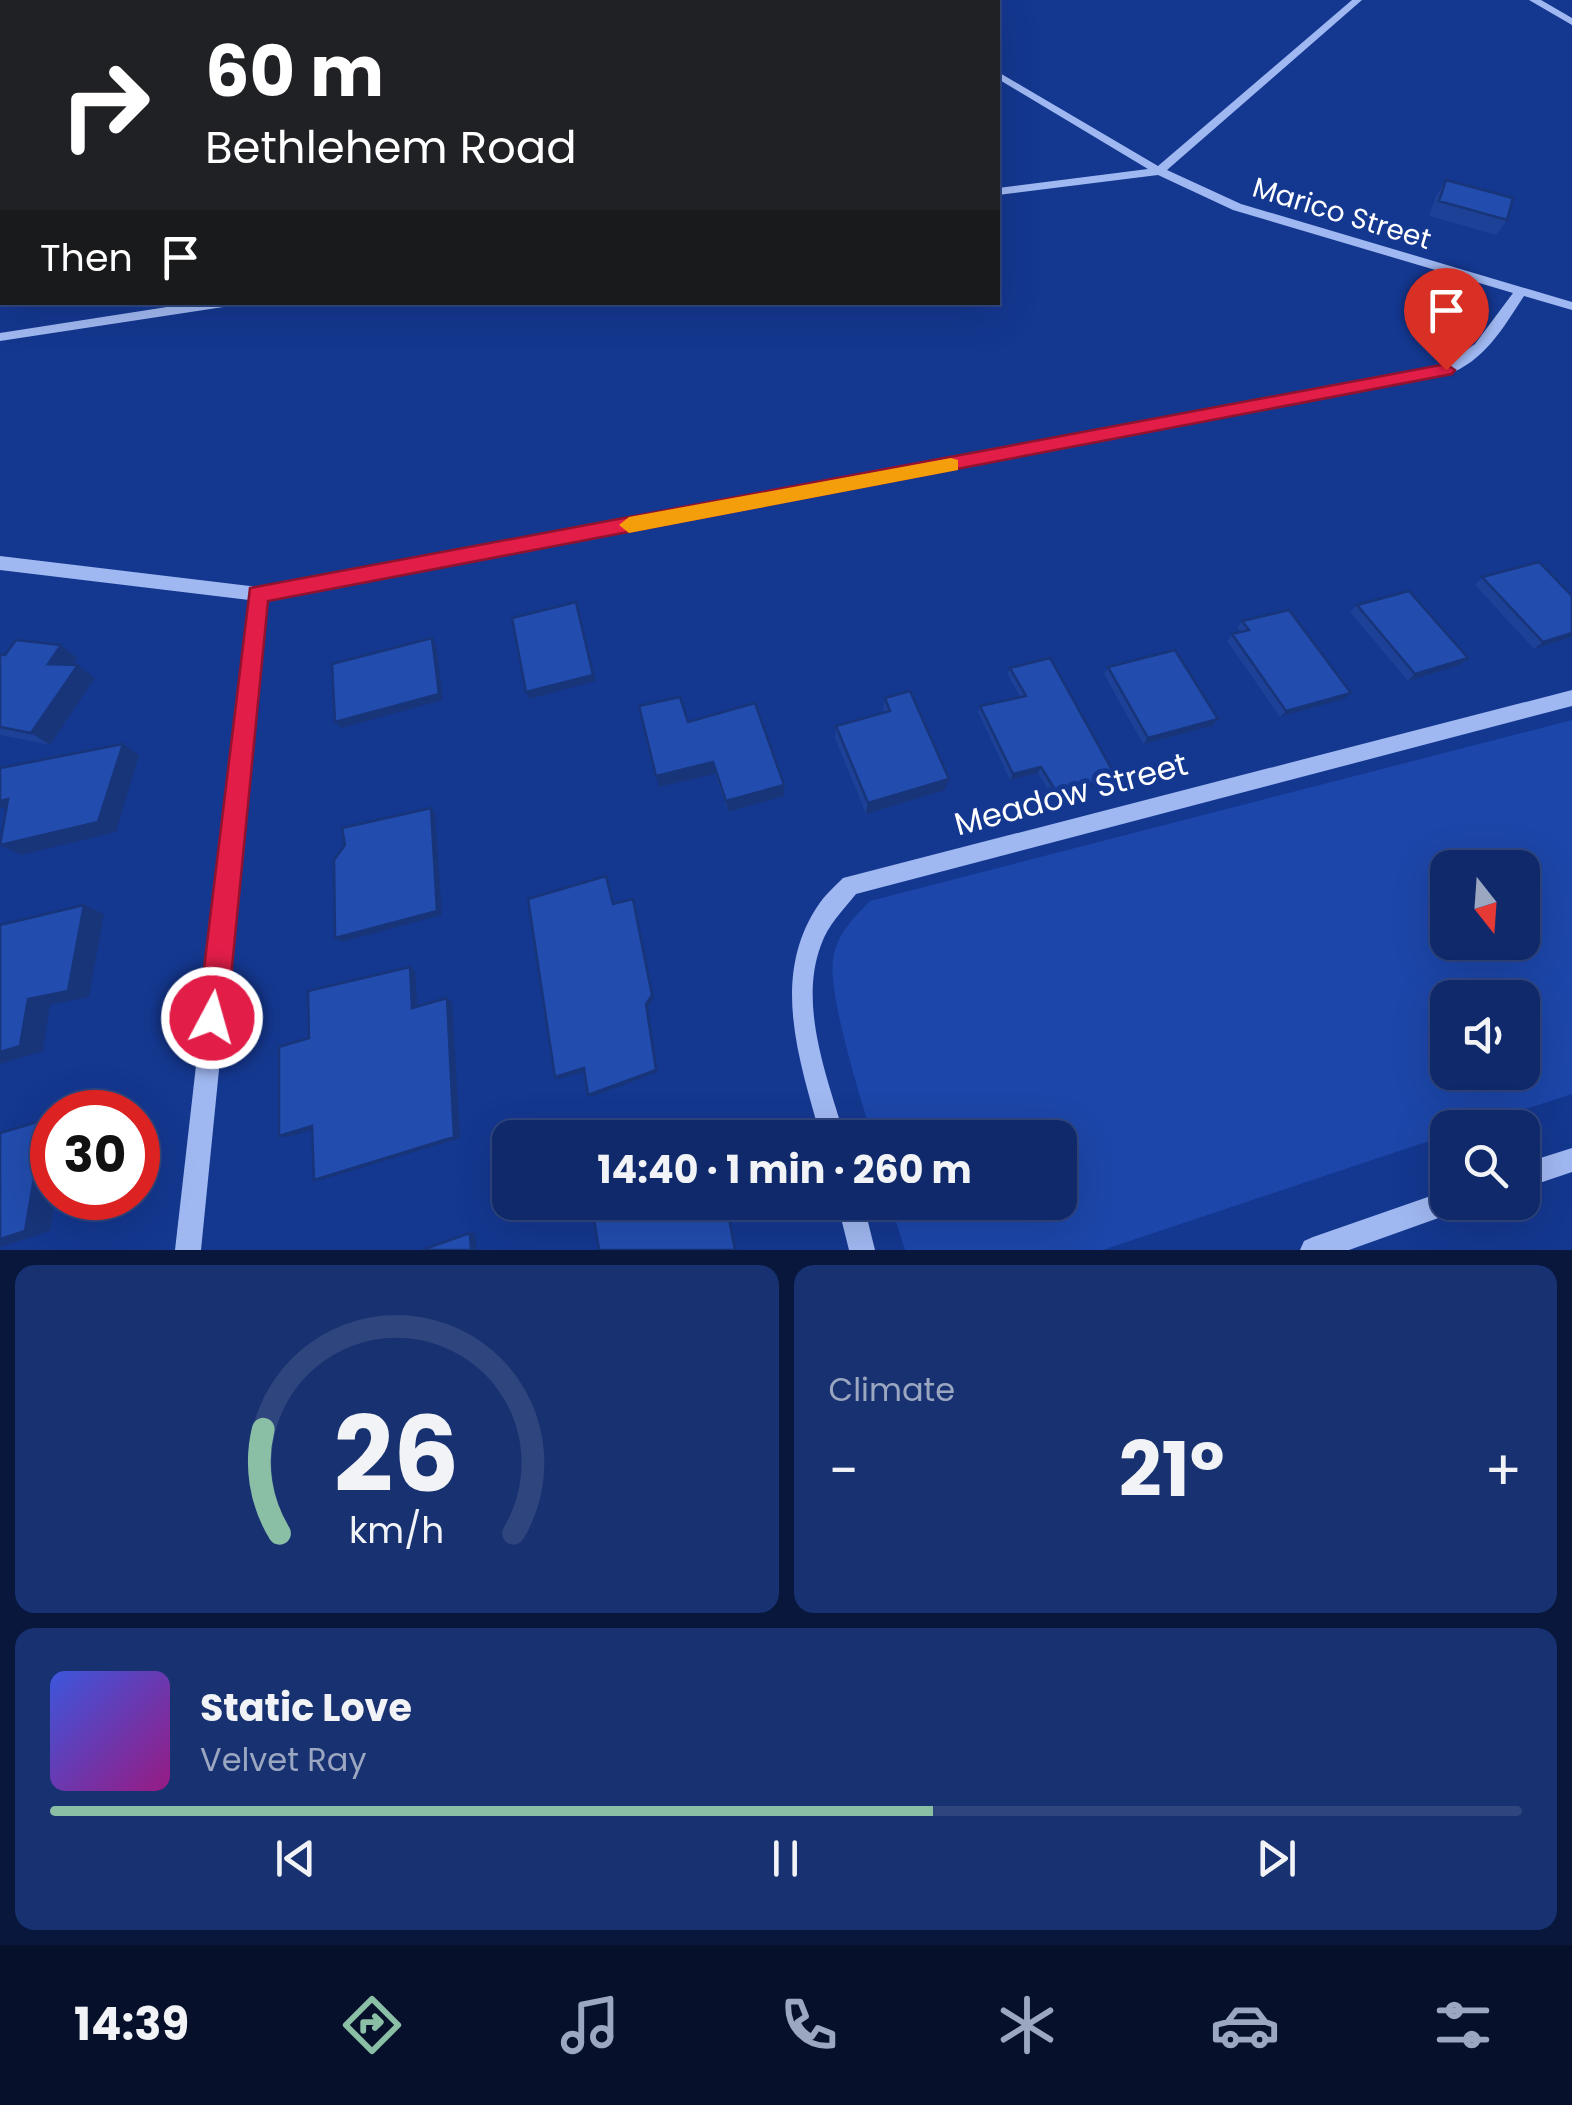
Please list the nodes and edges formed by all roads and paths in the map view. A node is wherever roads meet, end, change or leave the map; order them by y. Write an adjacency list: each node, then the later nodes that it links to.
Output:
1 (1358, 0): 5 (street)
2 (1534, 0): 3 (street)
3 (1572, 22)
4 (1000, 76): 5 (street, Marico Street)
5 (1159, 171): 6 (street); 7 (street, Marico Street)
6 (1000, 192)
7 (1520, 292): 10 (street, Marico Street); 14 (street)
8 (90, 305): 11 (street)
9 (211, 305): 11 (street)
10 (1572, 306)
11 (88, 324): 12 (street)
12 (0, 337)
13 (0, 563): 14 (street)
14 (258, 594): 21 (street)
15 (1572, 698): 16 (street, Meadow Street)
16 (828, 1120)
17 (1572, 1160): 18 (street)
18 (1540, 1171)
19 (1430, 1209): 23 (street)
20 (854, 1220): 22 (street)
21 (188, 1250)
22 (862, 1250)
23 (1313, 1250)

